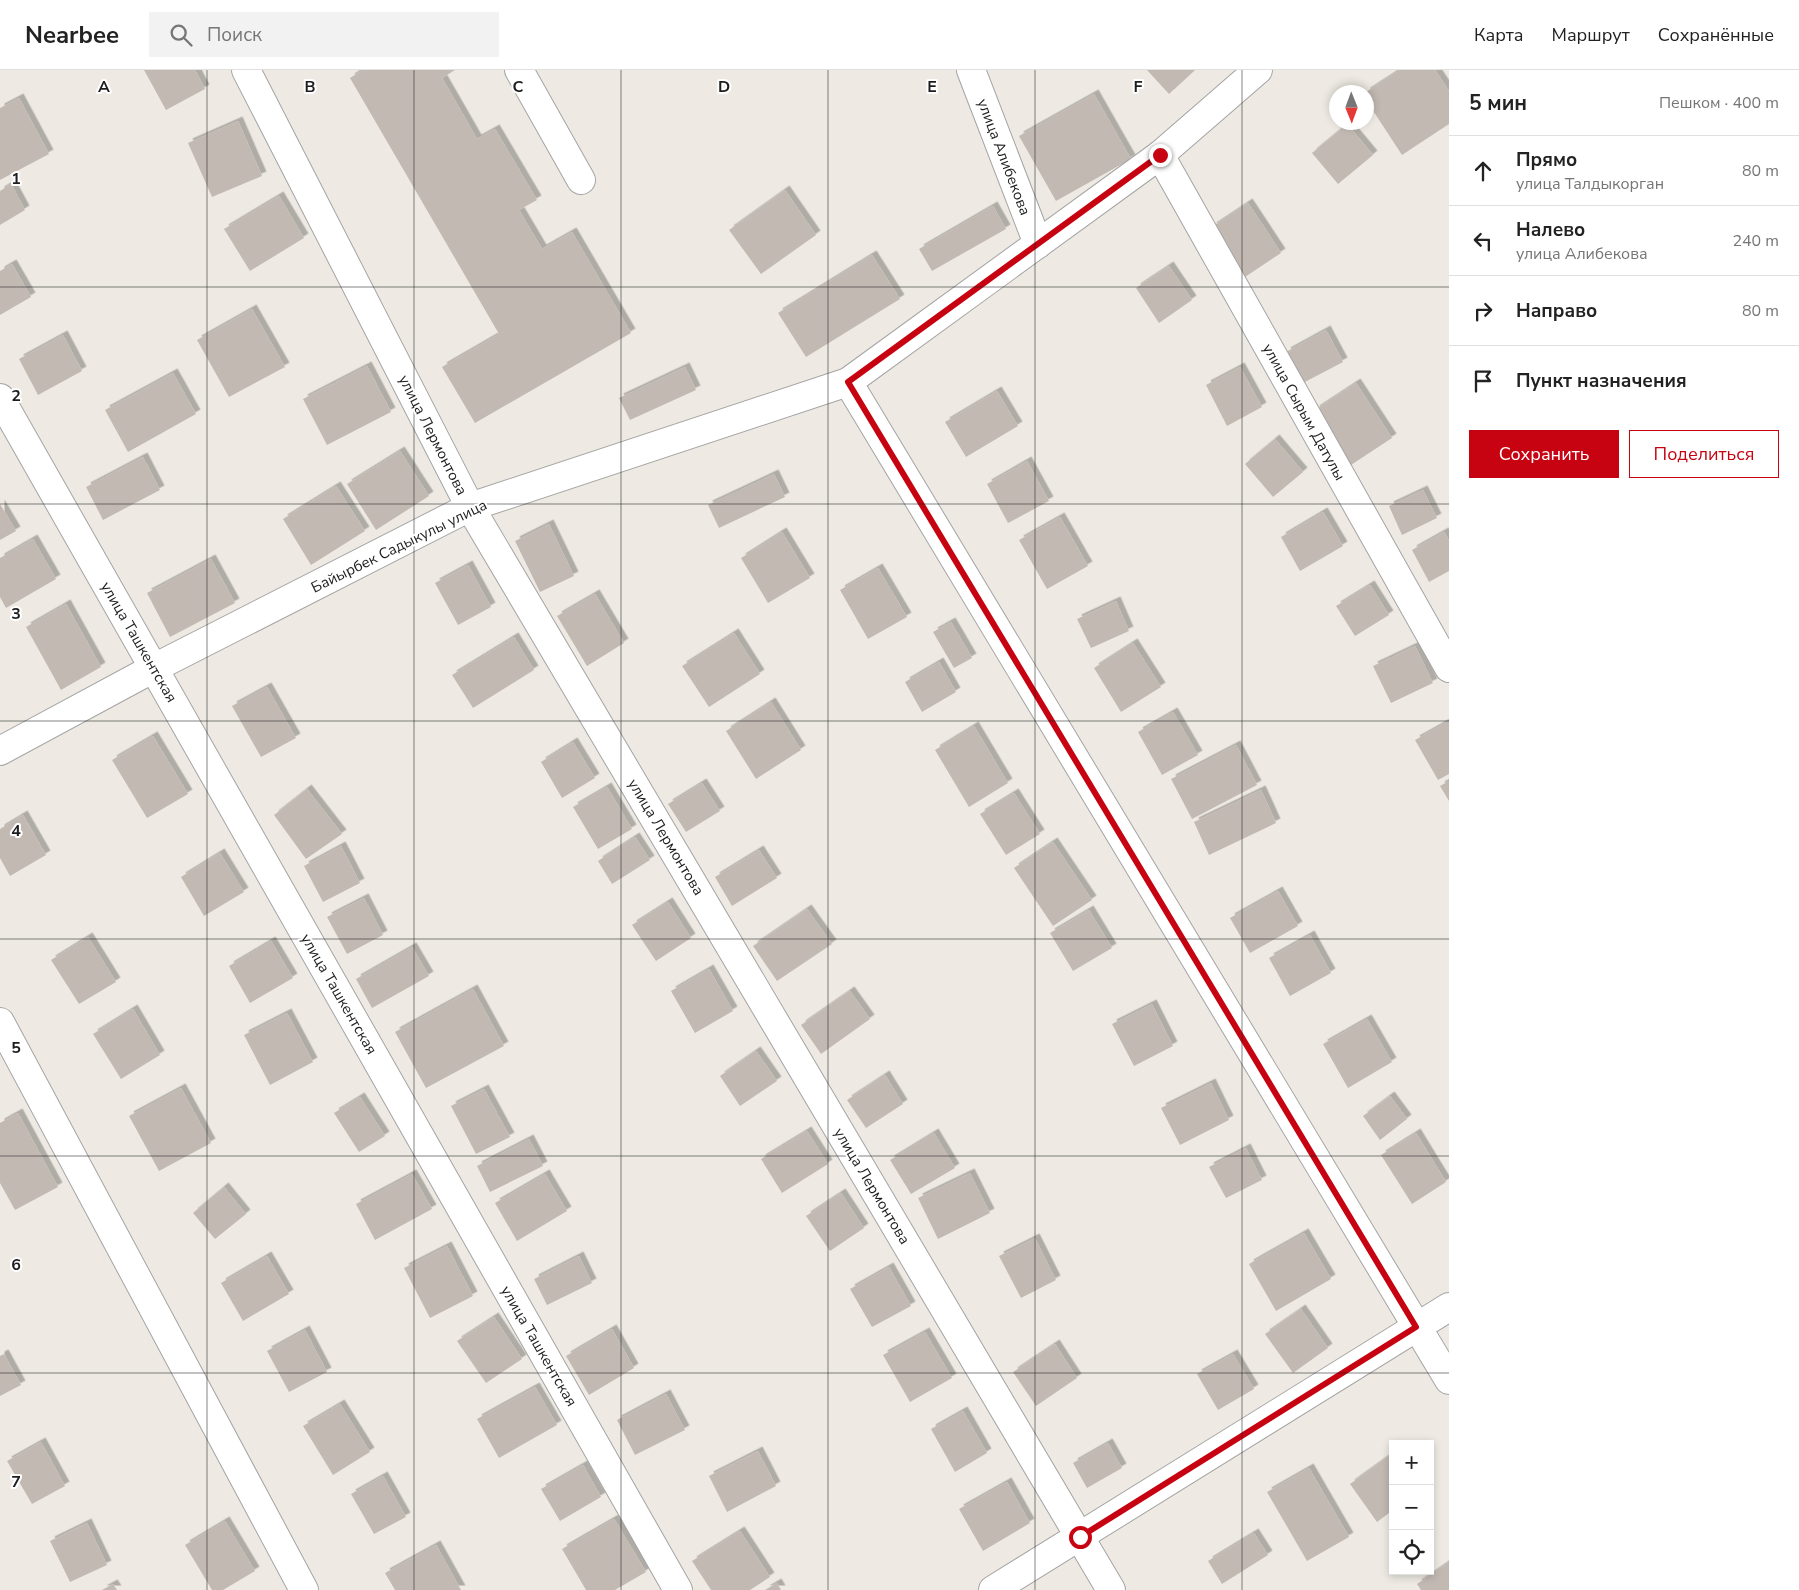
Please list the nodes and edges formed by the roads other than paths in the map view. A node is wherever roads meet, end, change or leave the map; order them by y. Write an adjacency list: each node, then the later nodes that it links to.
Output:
1 (246, 70): 10 (street, улица Лермонтова)
2 (519, 70): 6 (street)
3 (971, 70): 7 (street, улица Алибекова)
4 (1258, 70): 5 (street, Байырбек Садыкулы улица)
5 (1160, 155): 7 (street, Байырбек Садыкулы улица); 12 (street, улица Сырым Датулы)
6 (581, 180)
7 (1038, 244): 8 (street, Байырбек Садыкулы улица)
8 (848, 382): 10 (street, Байырбек Садыкулы улица); 16 (street)
9 (0, 398): 11 (street, улица Ташкентская)
10 (470, 507): 11 (street, Байырбек Садыкулы улица); 18 (street, улица Лермонтова)
11 (154, 668): 13 (street, Байырбек Садыкулы улица); 20 (street, улица Ташкентская)
12 (1449, 668)
13 (0, 751)
14 (0, 1022): 19 (street)
15 (1449, 1307): 16 (street)
16 (1416, 1327): 17 (street); 18 (street)
17 (1449, 1380)
18 (1080, 1537): 21 (street); 22 (street, улица Лермонтова)
19 (304, 1590)
20 (678, 1590)
21 (993, 1590)
22 (1111, 1590)

